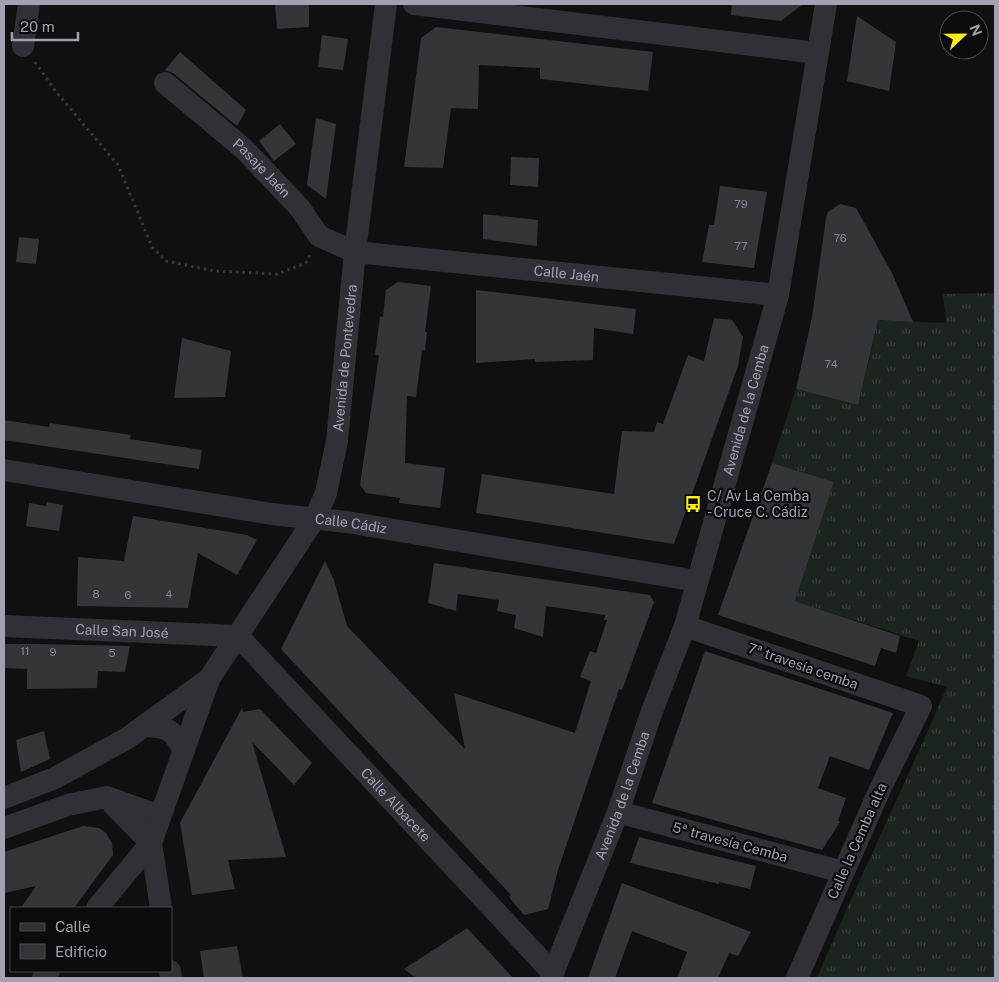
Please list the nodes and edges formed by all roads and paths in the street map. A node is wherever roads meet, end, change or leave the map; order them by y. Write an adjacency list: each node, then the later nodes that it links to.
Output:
1 (29, 4): 5 (street)
2 (386, 4): 9 (street, Avenida de Pontevedra)
3 (414, 4): 6 (street)
4 (826, 4): 6 (street, Avenida de la Cemba)
5 (24, 46): 8 (path)
6 (818, 54): 10 (street, Avenida de la Cemba)
7 (165, 83): 8 (street, Pasaje Jaén)
8 (319, 236): 9 (street)
9 (355, 252): 10 (street, Calle Jaén); 12 (street, Avenida de Pontevedra)
10 (778, 296): 13 (street, Avenida de la Cemba)
11 (4, 470): 12 (street, Calle Cádiz)
12 (315, 518): 13 (street, Calle Cádiz); 16 (street, Avenida de Pontevedra)
13 (697, 581): 15 (street, Avenida de la Cemba)
14 (4, 626): 16 (street, Calle San José)
15 (685, 626): 18 (street, 7ª travesía cemba); 23 (street, Avenida de la Cemba)
16 (238, 636): 17 (street, Avenida de Pontevedra); 30 (street, Calle Albacete)
17 (209, 679): 19 (street, Avenida de Pontevedra); 20 (street, Avenida de Pontevedra)
18 (921, 706): 27 (street, Calle la Cemba alta)
19 (144, 726): 20 (street); 22 (street, Avenida de Pontevedra)
20 (184, 750): 24 (street, Avenida de Pontevedra)
21 (107, 797): 24 (street); 25 (street); 26 (street)
22 (4, 798)
23 (618, 812): 27 (street, 5ª travesía Cemba); 30 (street, Avenida de la Cemba)
24 (160, 816): 26 (street, Avenida de Pontevedra)
25 (4, 828)
26 (151, 843): 28 (street); 29 (street)
27 (843, 872): 31 (street, Calle la Cemba alta)
28 (98, 907)
29 (161, 907)
30 (552, 975)
31 (797, 978)

